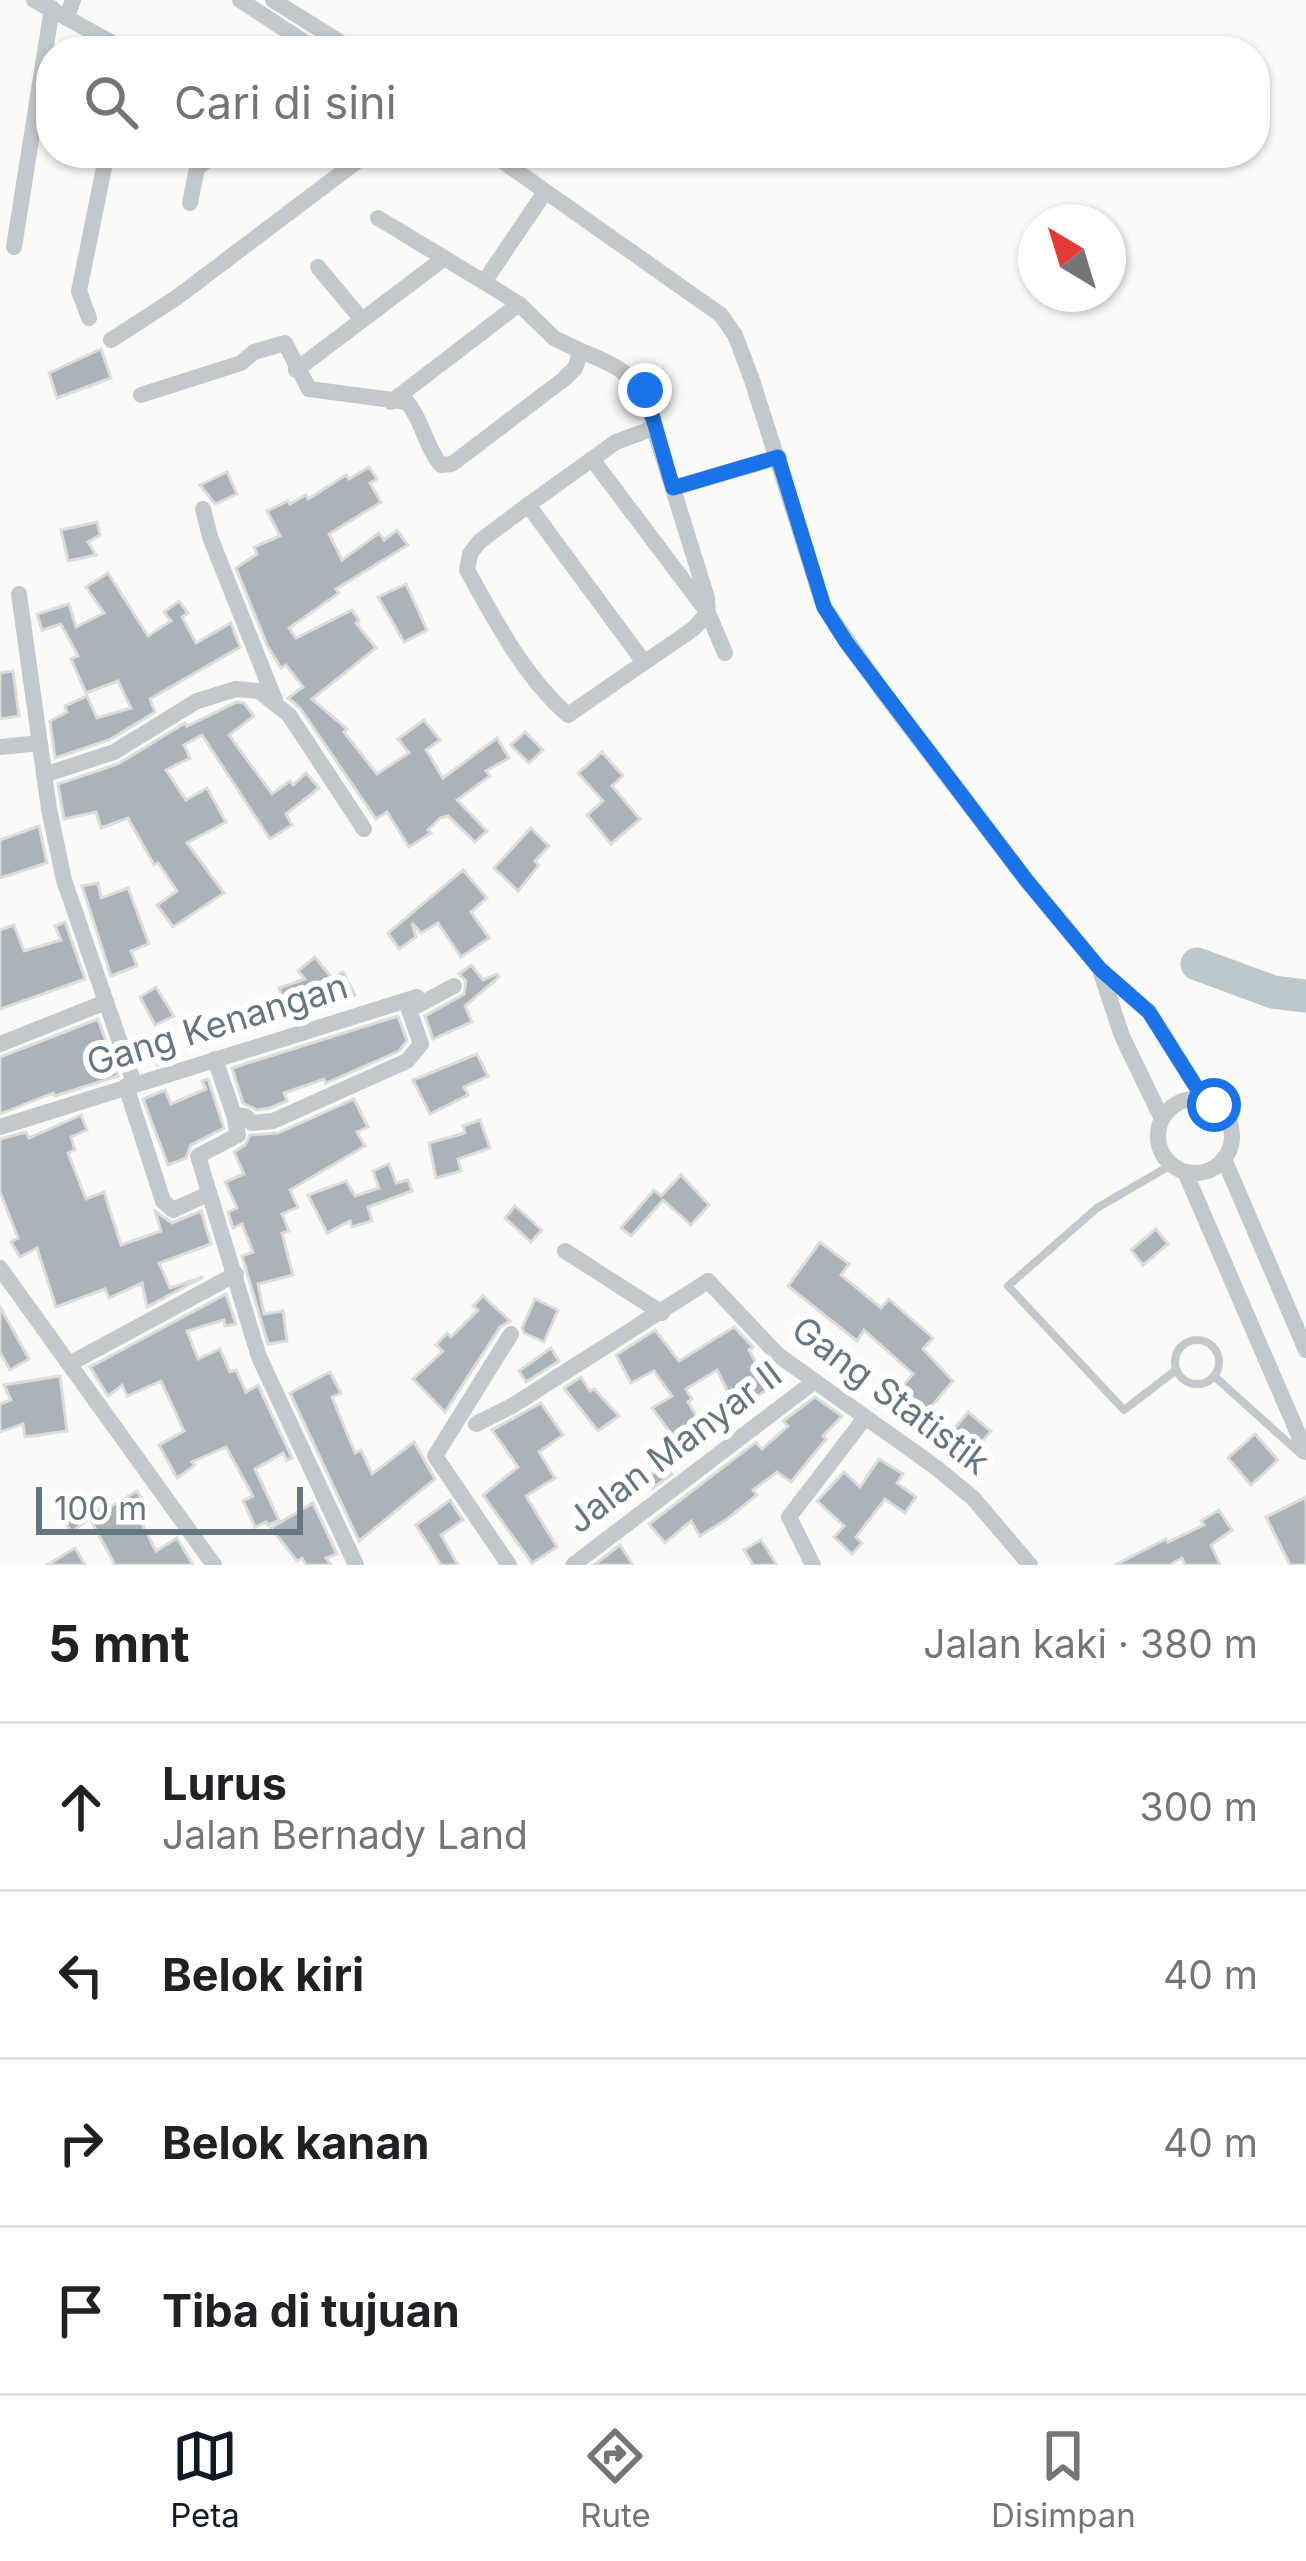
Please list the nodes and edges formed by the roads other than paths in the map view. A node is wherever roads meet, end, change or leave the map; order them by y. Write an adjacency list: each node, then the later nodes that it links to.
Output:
1 (34, 0): 4 (street)
2 (240, 0): 6 (street)
3 (272, 0): 7 (street)
4 (64, 8): 5 (street)
5 (105, 36)
6 (295, 36)
7 (330, 36)
8 (36, 142): 16 (street)
9 (104, 168): 21 (street)
10 (196, 168): 14 (street)
11 (348, 168): 23 (street)
12 (512, 168): 13 (street)
13 (545, 192): 19 (street); 29 (street)
14 (190, 202)
15 (378, 218): 17 (street)
16 (14, 247)
17 (443, 259): 19 (street); 22 (street)
18 (318, 267): 22 (street)
19 (484, 282): 20 (street)
20 (519, 304): 24 (street); 27 (street)
21 (89, 318)
22 (362, 320): 25 (street)
23 (111, 340)
24 (581, 351): 27 (street); 28 (street)
25 (296, 370): 26 (street); 27 (street)
26 (141, 394)
27 (390, 403)
28 (654, 428): 30 (street); 31 (street)
29 (778, 457): 31 (street); 43 (street)
30 (592, 459): 32 (street); 35 (street)
31 (673, 488): 35 (street)
32 (528, 505): 37 (street); 37 (street)
33 (203, 509): 38 (street)
34 (19, 594): 39 (street)
35 (708, 613): 36 (street); 37 (street)
36 (725, 653)
37 (643, 661)
38 (275, 700): 41 (street); 42 (street)
39 (40, 743): 40 (street); 41 (street)
40 (0, 747)
41 (44, 775): 44 (street)
42 (364, 829)
43 (1100, 969): 48 (street); 50 (street)
44 (106, 1002): 45 (street); 47 (street)
45 (0, 1045)
46 (215, 1059): 47 (street, Gang Kenangan); 49 (street); 49 (street, Gang Kenangan)
47 (130, 1085): 51 (street, Gang Kenangan); 54 (street)
48 (1205, 1101): 50 (street); 52 (street)
49 (234, 1115): 54 (street)
50 (1162, 1119): 53 (street)
51 (0, 1127)
52 (1224, 1160): 53 (street); 60 (street)
53 (1178, 1168): 62 (lane); 67 (street)
54 (208, 1194): 57 (street)
55 (565, 1250): 58 (street)
56 (0, 1268): 61 (street)
57 (236, 1274): 61 (street); 69 (street)
58 (662, 1313): 64 (street, Gang Statistik); 66 (street)
59 (512, 1334): 70 (street)
60 (1306, 1350)
61 (69, 1364): 68 (street)
62 (1176, 1370): 63 (lane); 63 (lane)
63 (1214, 1376): 67 (lane)
64 (815, 1381): 65 (street, Gang Statistik); 71 (street, Jalan Manyar II)
65 (864, 1419): 72 (street); 73 (street, Gang Statistik)
66 (476, 1424)
67 (1306, 1455)
68 (214, 1565)
69 (356, 1565)
70 (509, 1565)
71 (573, 1565)
72 (813, 1565)
73 (1030, 1565)

